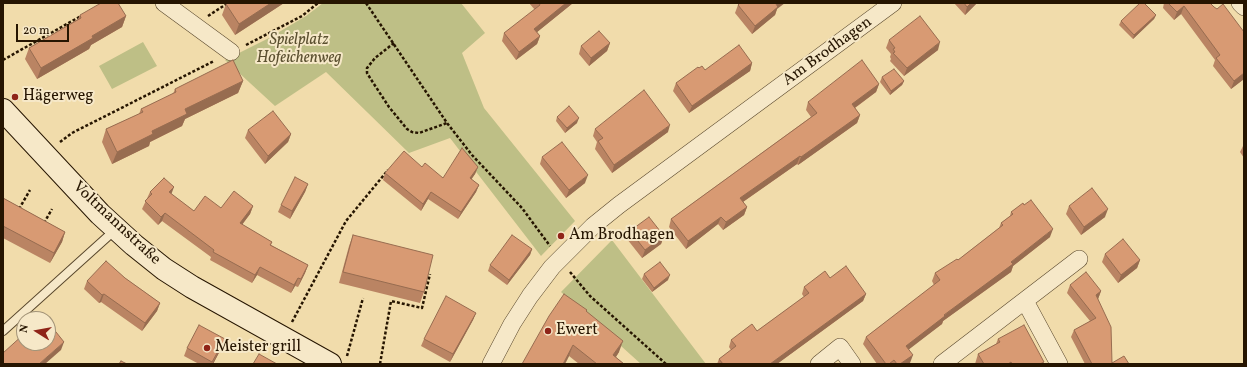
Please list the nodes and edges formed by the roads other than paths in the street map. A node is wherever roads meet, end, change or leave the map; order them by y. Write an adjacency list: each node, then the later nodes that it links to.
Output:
1 (164, 3): 5 (street)
2 (893, 3): 12 (street, Am Brodhagen)
3 (1240, 3): 4 (street)
4 (1244, 8)
5 (231, 52)
6 (3, 110): 7 (street, Voltmannstraße)
7 (116, 229): 10 (lane); 11 (street, Voltmannstraße)
8 (1079, 259): 9 (street)
9 (1025, 300): 15 (street); 16 (street)
10 (3, 331)
11 (330, 364)
12 (491, 364)
13 (819, 364): 14 (street)
14 (852, 364)
15 (942, 364)
16 (1059, 364)

